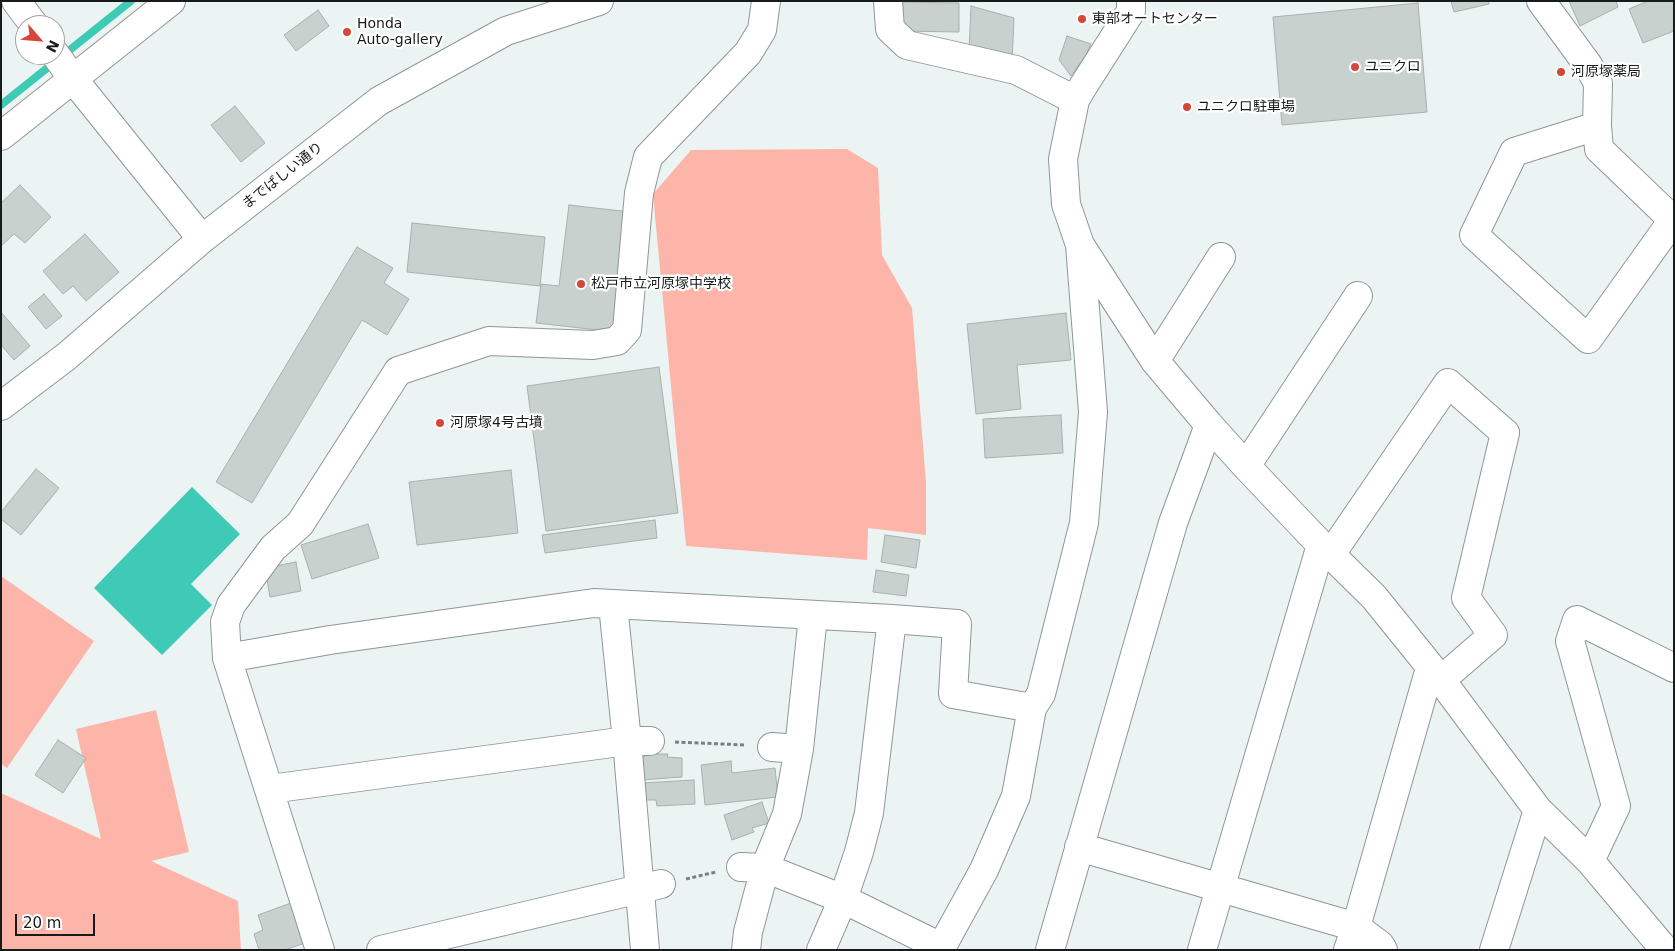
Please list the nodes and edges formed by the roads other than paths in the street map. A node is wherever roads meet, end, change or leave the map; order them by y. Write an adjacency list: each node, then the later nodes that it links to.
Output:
1 (16, 1): 8 (street)
2 (171, 1): 9 (street)
3 (599, 1): 14 (street, までばしい通り)
4 (766, 1): 26 (street)
5 (888, 1): 10 (street)
6 (1131, 1): 10 (street)
7 (1541, 1): 11 (street)
8 (26, 15)
9 (65, 67): 12 (street); 14 (street)
10 (1075, 100): 15 (street)
11 (1597, 126): 13 (street); 13 (street)
12 (1, 136)
13 (1673, 221)
14 (202, 239): 19 (street, までばしい通り)
15 (1080, 245): 18 (street); 29 (street)
16 (1222, 257): 18 (street)
17 (1358, 296): 21 (street)
18 (1155, 361): 20 (street)
19 (1, 406)
20 (1209, 425): 21 (street); 35 (street)
21 (1246, 466): 22 (street)
22 (1326, 549): 28 (street); 28 (street); 39 (street)
23 (613, 604): 24 (street); 26 (street); 30 (street)
24 (813, 616): 25 (street); 32 (street)
25 (892, 619): 29 (street); 40 (street)
26 (226, 658): 33 (street)
27 (1674, 668): 36 (street)
28 (1435, 674): 34 (street); 41 (street)
29 (1032, 708): 42 (street)
30 (638, 741): 33 (street); 38 (street)
31 (772, 747): 32 (street)
32 (799, 749): 37 (street)
33 (270, 790): 44 (street)
34 (1538, 810): 36 (street); 43 (street)
35 (1079, 847): 39 (street); 49 (street)
36 (1590, 861): 52 (street)
37 (753, 867): 40 (street); 47 (street)
38 (650, 886): 45 (street); 46 (street)
39 (1220, 889): 41 (street); 50 (street)
40 (843, 898): 42 (street); 48 (street)
41 (1352, 939): 51 (street)
42 (941, 948)
43 (1496, 948)
44 (320, 950)
45 (381, 950)
46 (645, 950)
47 (746, 950)
48 (821, 950)
49 (1050, 950)
50 (1202, 950)
51 (1383, 950)
52 (1665, 950)

